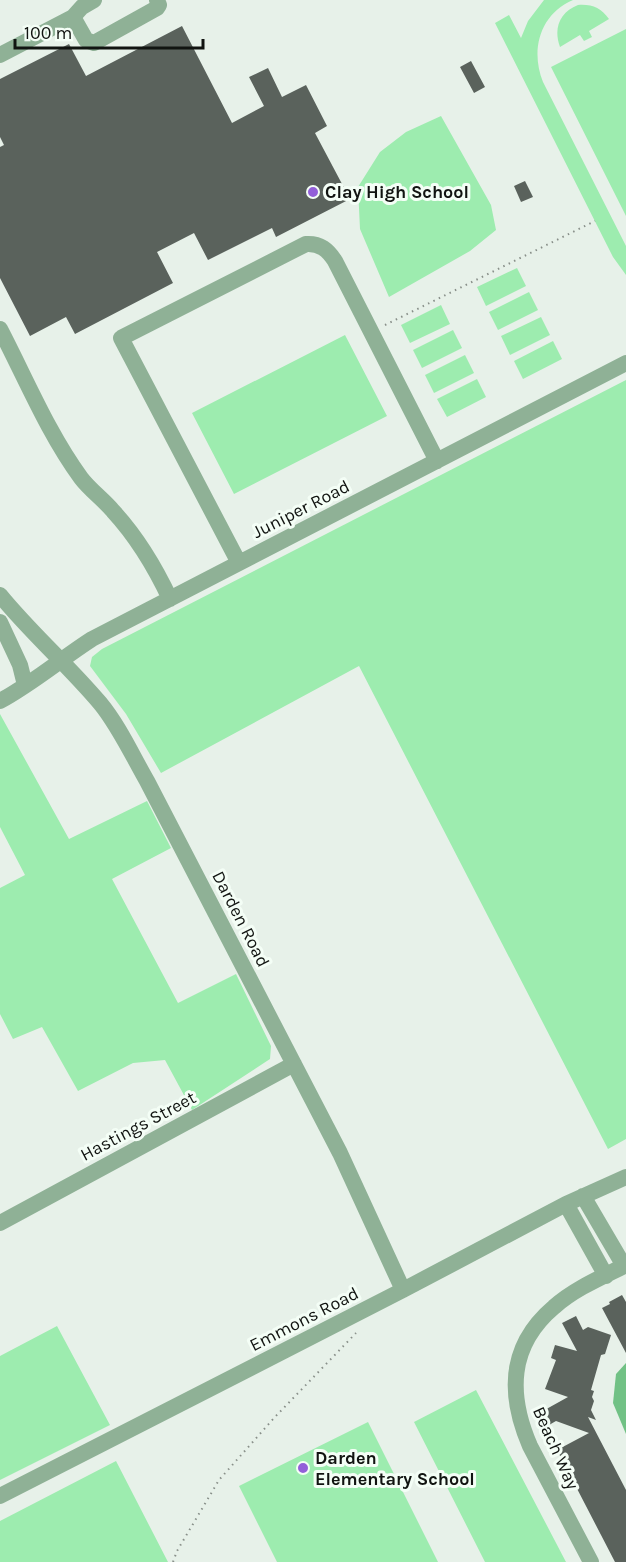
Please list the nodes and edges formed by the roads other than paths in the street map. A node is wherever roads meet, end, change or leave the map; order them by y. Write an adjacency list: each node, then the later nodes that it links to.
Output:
1 (94, 0): 3 (street)
2 (157, 0): 3 (street)
3 (73, 17): 4 (street)
4 (0, 55)
5 (0, 329): 10 (street)
6 (626, 363): 7 (street, Juniper Road)
7 (437, 461): 8 (street, Juniper Road); 8 (street)
8 (238, 563): 10 (street, Juniper Road)
9 (0, 595): 12 (street, Darden Road)
10 (170, 598): 12 (street, Juniper Road)
11 (0, 622): 13 (street)
12 (61, 661): 13 (street, Juniper Road); 15 (street, Darden Road)
13 (26, 685): 14 (street, Juniper Road)
14 (0, 701)
15 (294, 1064): 19 (street, Hastings Street); 22 (street, Darden Road)
16 (626, 1177): 17 (street, Emmons Road)
17 (583, 1196): 18 (street, Emmons Road); 20 (street)
18 (566, 1204): 21 (street); 22 (street, Emmons Road)
19 (0, 1223)
20 (625, 1265): 21 (street, Beach Way)
21 (606, 1276): 24 (street, Beach Way)
22 (403, 1290): 23 (street, Emmons Road)
23 (0, 1496)
24 (591, 1562)

